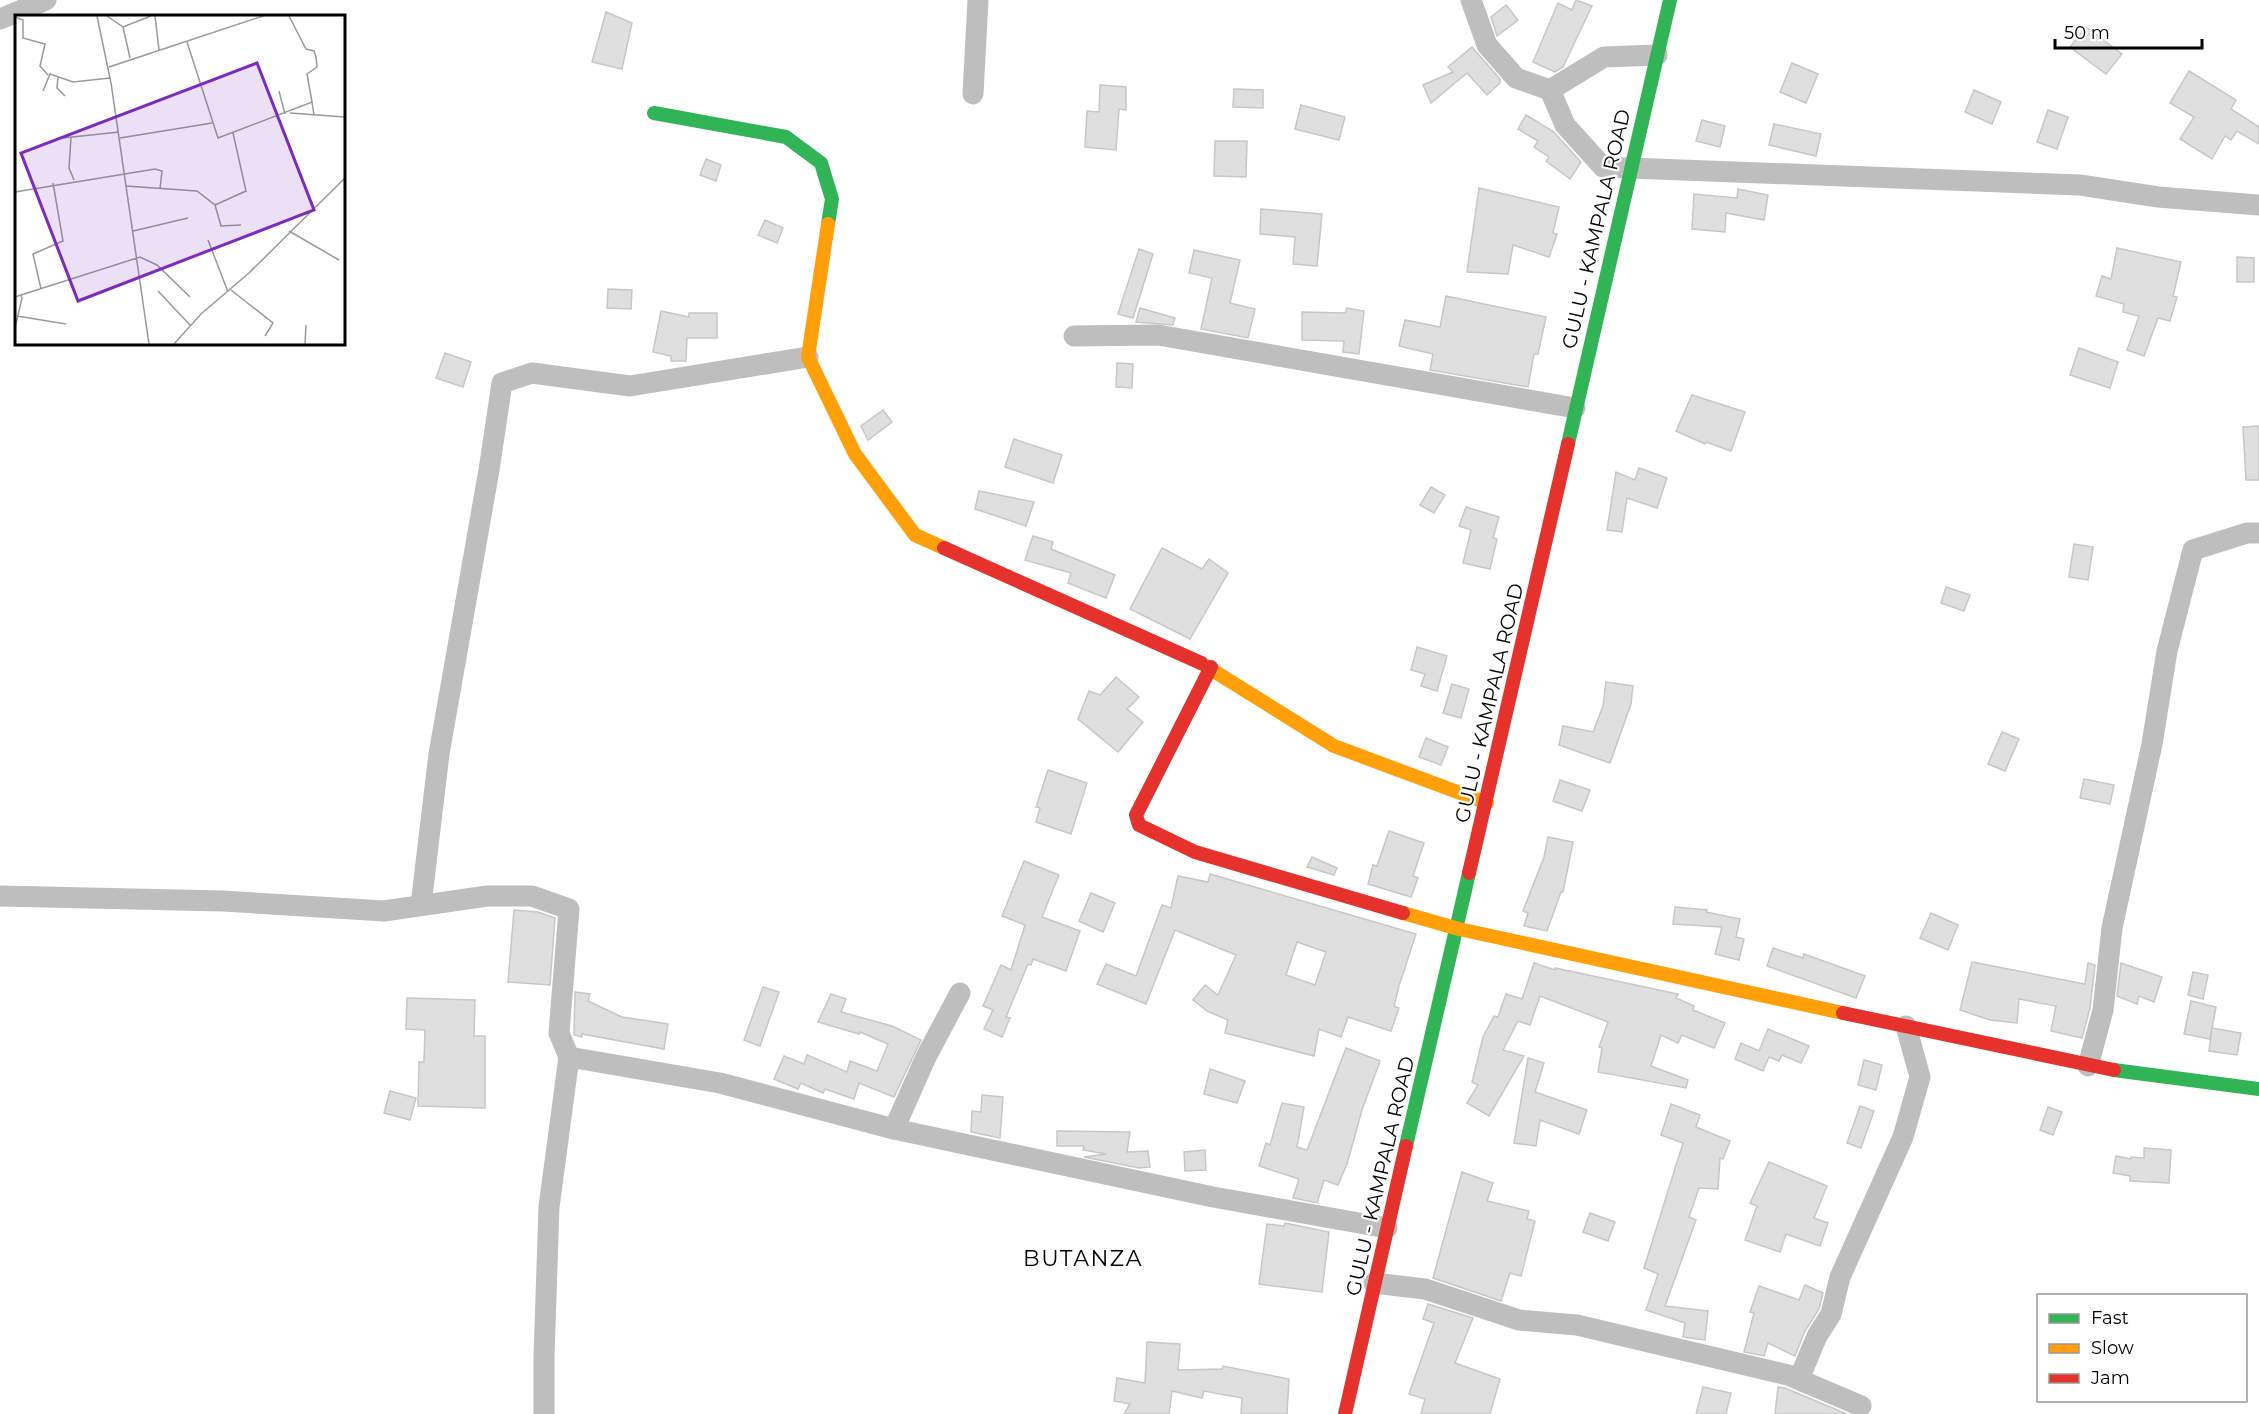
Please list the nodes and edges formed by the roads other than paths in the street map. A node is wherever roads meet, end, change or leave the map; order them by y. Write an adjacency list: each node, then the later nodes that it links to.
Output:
1 (46, 0): 5 (street)
2 (978, 0): 8 (street)
3 (1472, 0): 7 (street)
4 (1670, 0): 6 (street, GULU - KAMPALA ROAD)
5 (0, 19)
6 (1657, 55): 7 (street); 10 (street, GULU - KAMPALA ROAD)
7 (1550, 90): 10 (street)
8 (973, 94)
9 (654, 112): 13 (street)
10 (1630, 169): 11 (street); 14 (street, GULU - KAMPALA ROAD)
11 (2259, 206)
12 (1074, 336): 14 (street)
13 (808, 357): 16 (street); 19 (street)
14 (1575, 408): 17 (street, GULU - KAMPALA ROAD)
15 (2259, 533): 24 (street)
16 (1211, 668): 17 (street); 20 (street)
17 (1487, 803): 20 (street, GULU - KAMPALA ROAD)
18 (0, 896): 19 (street)
19 (421, 905): 23 (street)
20 (1459, 929): 22 (street); 27 (street, GULU - KAMPALA ROAD)
21 (960, 993): 26 (street)
22 (1906, 1026): 24 (street); 29 (street)
23 (569, 1057): 26 (street); 31 (street)
24 (2088, 1066): 25 (street)
25 (2259, 1089)
26 (894, 1129): 27 (street)
27 (1387, 1228): 28 (street, GULU - KAMPALA ROAD)
28 (1374, 1283): 29 (street); 32 (street, GULU - KAMPALA ROAD)
29 (1799, 1379): 30 (street)
30 (1861, 1406)
31 (544, 1414)
32 (1345, 1414)

